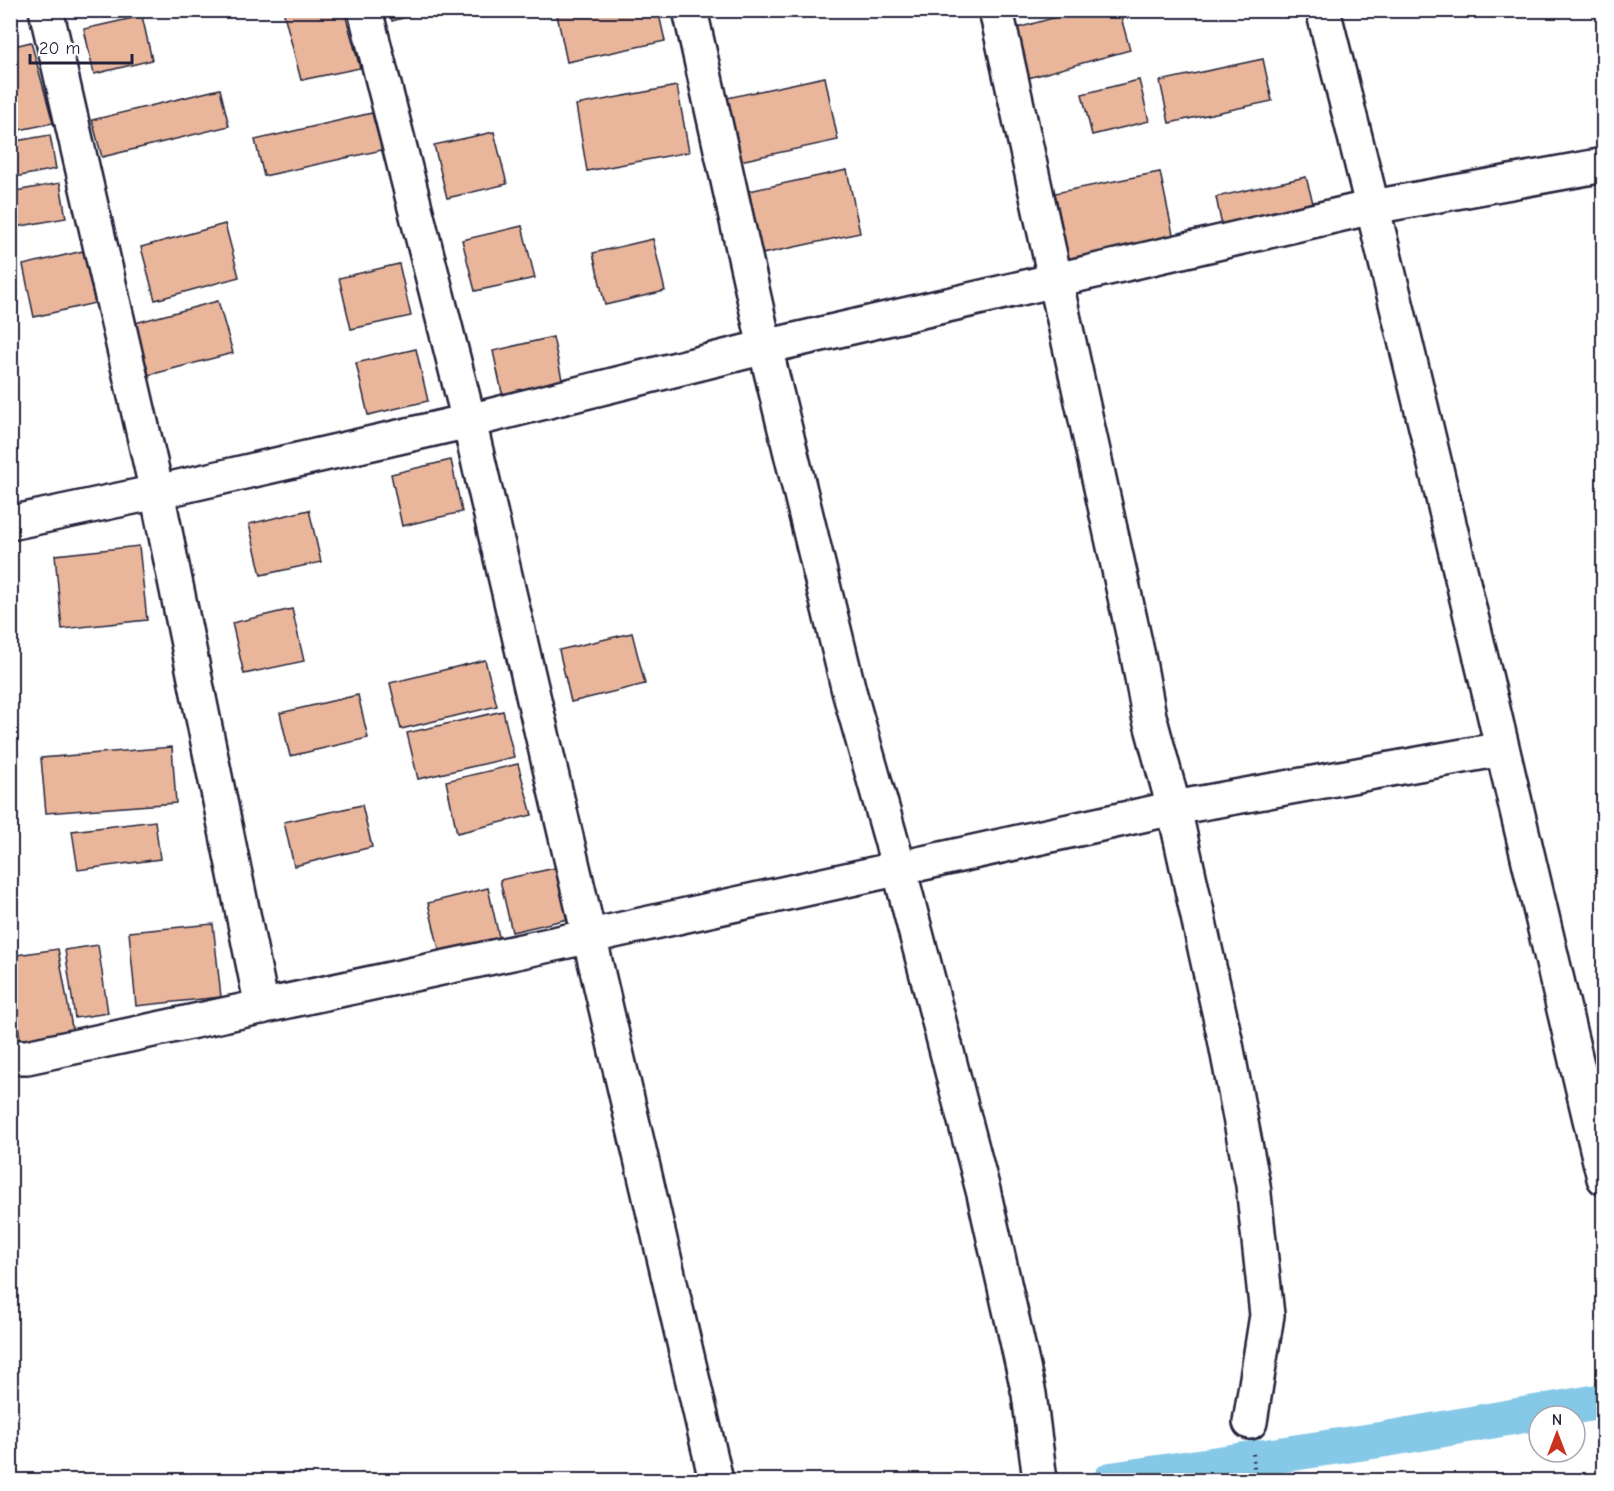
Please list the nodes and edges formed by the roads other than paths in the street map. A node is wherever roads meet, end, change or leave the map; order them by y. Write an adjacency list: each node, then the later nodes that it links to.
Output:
1 (46, 10): 11 (street)
2 (364, 10): 10 (street)
3 (690, 10): 9 (street)
4 (996, 10): 8 (street)
5 (1323, 10): 7 (street)
6 (1604, 165): 7 (street)
7 (1373, 207): 8 (street); 13 (street)
8 (1056, 279): 9 (street); 14 (street)
9 (765, 346): 10 (street); 15 (street)
10 (469, 421): 11 (street); 16 (street)
11 (157, 492): 12 (street); 17 (street)
12 (10, 522)
13 (1502, 749): 14 (street); 19 (street)
14 (1174, 808): 15 (street); 20 (street)
15 (899, 868): 16 (street); 22 (street)
16 (591, 936): 17 (street); 21 (street)
17 (262, 1007): 18 (street)
18 (10, 1058)
19 (1604, 1178)
20 (1250, 1422)
21 (716, 1480)
22 (1040, 1480)

